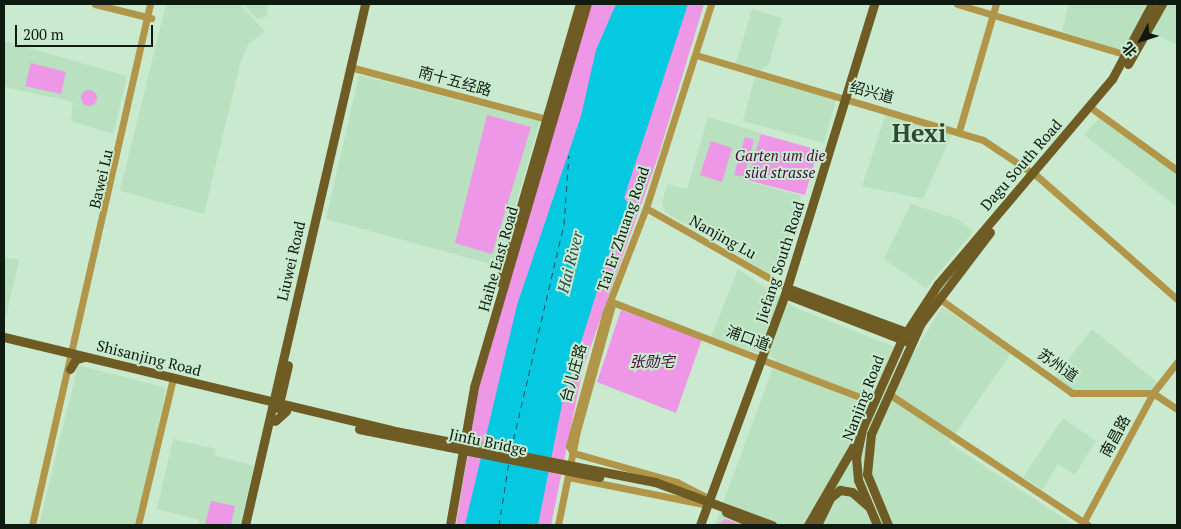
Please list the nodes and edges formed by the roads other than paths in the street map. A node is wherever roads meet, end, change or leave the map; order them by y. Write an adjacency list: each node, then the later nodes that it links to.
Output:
1 (95, 4): 15 (street)
2 (150, 4): 15 (street, Bawei Lu)
3 (155, 4): 15 (street, Bawei Lu)
4 (365, 4): 18 (main road, Liuwei Road)
5 (370, 4): 18 (main road, Liuwei Road)
6 (580, 4): 21 (main road, Haihe East Road)
7 (587, 4): 21 (main road, Haihe East Road)
8 (711, 4): 16 (street, Tai Er Zhuang Road)
9 (874, 4): 19 (main road, Jiefang South Road)
10 (957, 4): 14 (street)
11 (996, 4): 14 (street)
12 (1152, 4): 17 (main road, Dagu South Road)
13 (1162, 4): 17 (main road, Dagu South Road)
14 (993, 14): 17 (street); 22 (street)
15 (150, 17): 37 (street, Bawei Lu)
16 (696, 55): 19 (street, 绍兴道); 25 (street, Tai Er Zhuang Road)
17 (1130, 56): 20 (main road, Dagu South Road); 24 (main road, Dagu South Road)
18 (353, 68): 21 (street, 南十五经路); 46 (main road, Liuwei Road)
19 (846, 99): 22 (street, 绍兴道); 26 (main road, Jiefang South Road)
20 (1094, 110): 23 (street); 24 (main road, Dagu South Road)
21 (550, 120): 59 (main road, Haihe East Road); 60 (main road, Haihe East Road)
22 (959, 131): 24 (street, 绍兴道)
23 (1177, 170)
24 (1034, 176): 27 (main road, Dagu South Road); 28 (street, 绍兴道); 30 (street, 绍兴道); 31 (main road, Dagu South Road)
25 (646, 208): 26 (street, Nanjing Lu); 29 (street, Tai Er Zhuang Road)
26 (786, 291): 32 (main road); 38 (main road, Jiefang South Road)
27 (937, 296): 31 (main road, Dagu South Road); 43 (street, 苏州道)
28 (1177, 299)
29 (612, 302): 38 (street, 浦口道); 49 (street, Tai Er Zhuang Road)
30 (1177, 304)
31 (919, 318): 32 (main road); 34 (main road, Dagu South Road)
32 (883, 327): 34 (main road); 39 (main road)
33 (4, 336): 37 (main road, Shisanjing Road)
34 (906, 336): 39 (main road, Nanjing Road); 44 (main road, Nanjing Road)
35 (4, 341): 36 (main road, Shisanjing Road)
36 (59, 355): 37 (main road, Shisanjing Road); 41 (main road)
37 (74, 356): 41 (main road); 42 (main road, Shisanjing Road); 42 (main road, Shisanjing Road)
38 (764, 358): 45 (street, 浦口道); 51 (main road, Jiefang South Road)
39 (892, 360): 45 (main road, Nanjing Road)
40 (1177, 362): 43 (street, 南昌路)
41 (70, 369): 55 (street)
42 (173, 380): 46 (main road, Shisanjing Road); 46 (main road, Shisanjing Road); 56 (street)
43 (1153, 393): 47 (street); 54 (street, 南昌路)
44 (889, 394): 54 (street); 67 (main road, Nanjing Road)
45 (873, 402): 48 (main road, Nanjing Road)
46 (277, 407): 51 (main road, Jinfu Bridge); 57 (main road, Liuwei Road); 58 (main road)
47 (1177, 409)
48 (860, 436): 52 (main road, Nanjing Road); 64 (main road)
49 (573, 453): 50 (street, Tai Er Zhuang Road); 51 (street)
50 (568, 477): 51 (street); 61 (street, Tai Er Zhuang Road)
51 (710, 503): 53 (main road, Jiefang South Road); 62 (main road); 63 (main road)
52 (870, 507): 65 (main road); 66 (main road, Nanjing Road)
53 (702, 521)
54 (1084, 524)
55 (32, 525)
56 (138, 525)
57 (245, 525)
58 (250, 525)
59 (444, 525)
60 (450, 525)
61 (558, 525)
62 (756, 525)
63 (772, 525)
64 (808, 525)
65 (817, 525)
66 (878, 525)
67 (888, 525)

